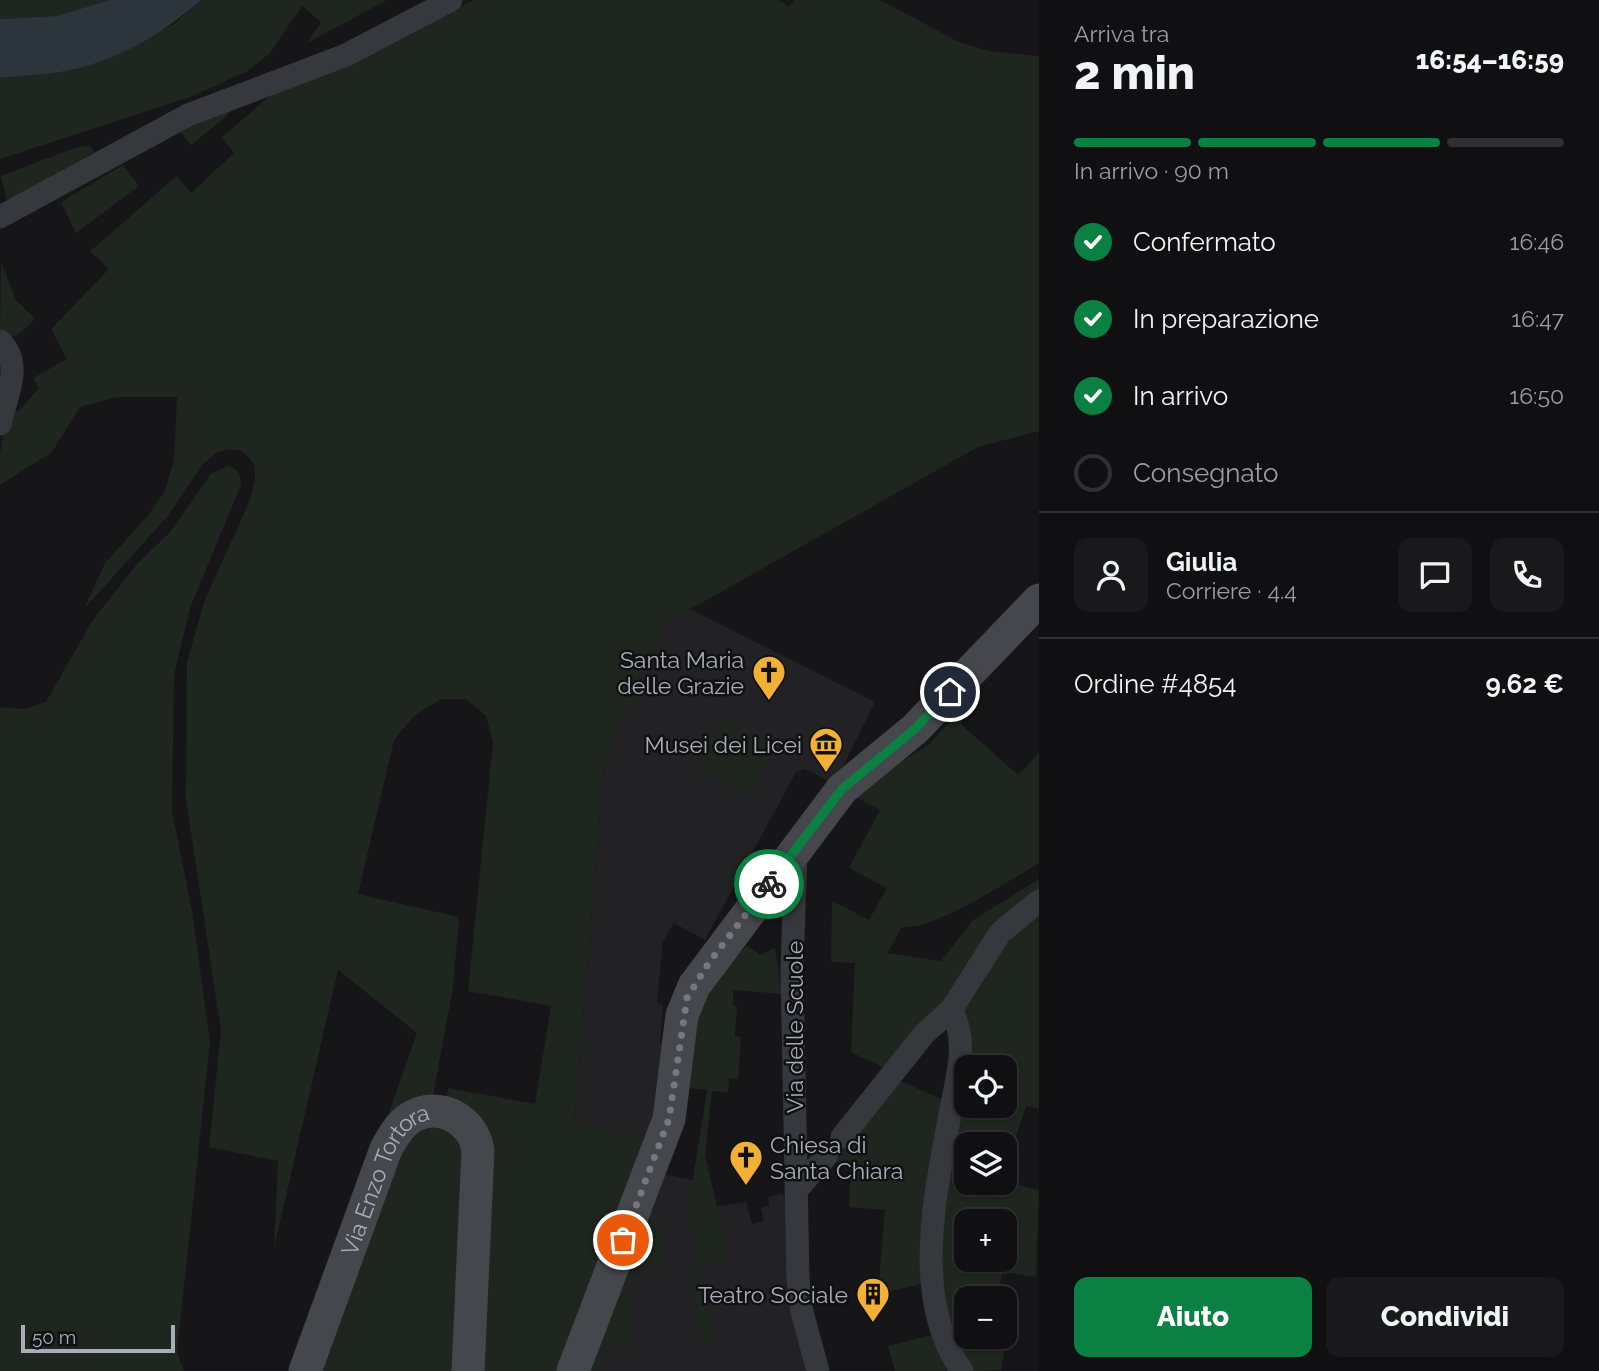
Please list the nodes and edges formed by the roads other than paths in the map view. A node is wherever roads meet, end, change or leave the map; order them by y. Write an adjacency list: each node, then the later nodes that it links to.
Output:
1 (451, 0): 2 (street)
2 (0, 218)
3 (0, 341): 4 (street)
4 (0, 424)
5 (1039, 600): 6 (street)
6 (796, 849): 11 (street, Via delle Scuole); 14 (street)
7 (1039, 901): 8 (street)
8 (951, 1010): 9 (street); 16 (street)
9 (842, 1137)
10 (827, 1155): 11 (street)
11 (796, 1191): 15 (street, Via delle Scuole)
12 (305, 1371): 13 (street, Via Enzo Tortora)
13 (468, 1371)
14 (573, 1371)
15 (818, 1371)
16 (962, 1371)

